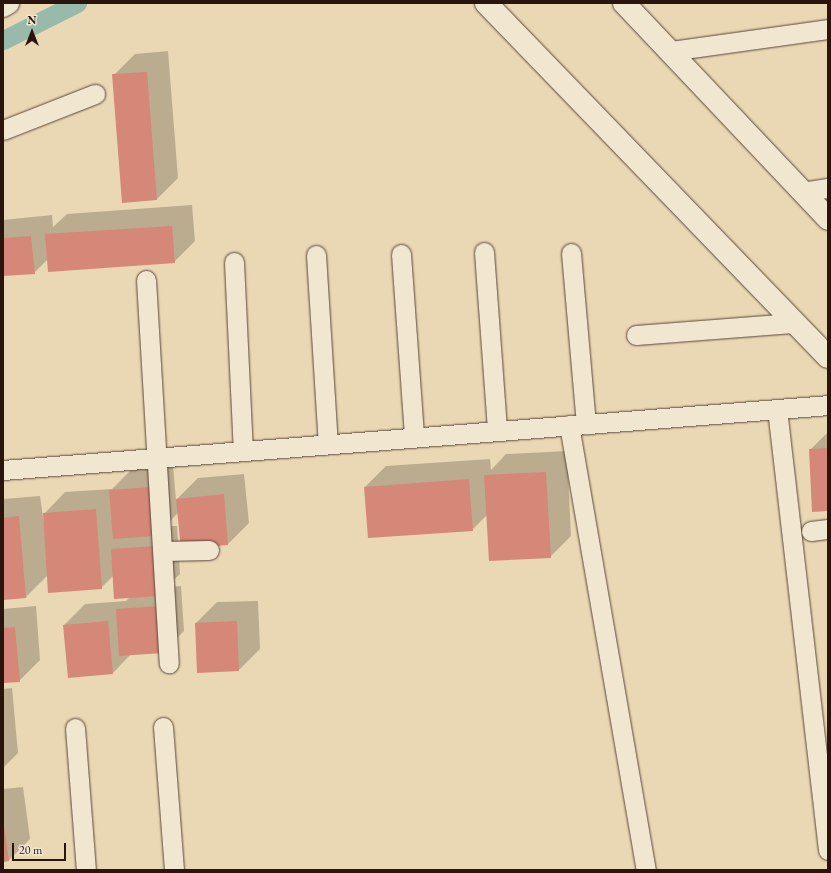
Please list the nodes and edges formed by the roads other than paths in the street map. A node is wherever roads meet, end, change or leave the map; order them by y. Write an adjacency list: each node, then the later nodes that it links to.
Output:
1 (8, 3): 4 (street)
2 (486, 3): 18 (street)
3 (624, 3): 6 (street)
4 (3, 6)
5 (828, 29): 6 (street)
6 (670, 51): 10 (street)
7 (95, 94): 8 (street)
8 (3, 130)
9 (828, 188): 10 (street)
10 (802, 192): 11 (street)
11 (828, 219)
12 (484, 252): 24 (street)
13 (401, 254): 25 (street)
14 (571, 254): 23 (street)
15 (316, 255): 26 (street)
16 (234, 262): 27 (street)
17 (146, 280): 28 (street)
18 (793, 323): 19 (street); 20 (street)
19 (636, 334)
20 (828, 357)
21 (828, 405): 22 (street)
22 (777, 409): 23 (street); 35 (street)
23 (578, 424): 24 (street); 38 (street)
24 (496, 431): 25 (street)
25 (414, 438): 26 (street)
26 (328, 444): 27 (street)
27 (243, 451): 28 (street)
28 (157, 458): 29 (street); 31 (street)
29 (3, 470)
30 (209, 550): 31 (street)
31 (163, 551): 32 (street)
32 (169, 663)
33 (163, 727): 37 (street)
34 (75, 728): 36 (street)
35 (828, 850)
36 (86, 870)
37 (174, 870)
38 (646, 870)

